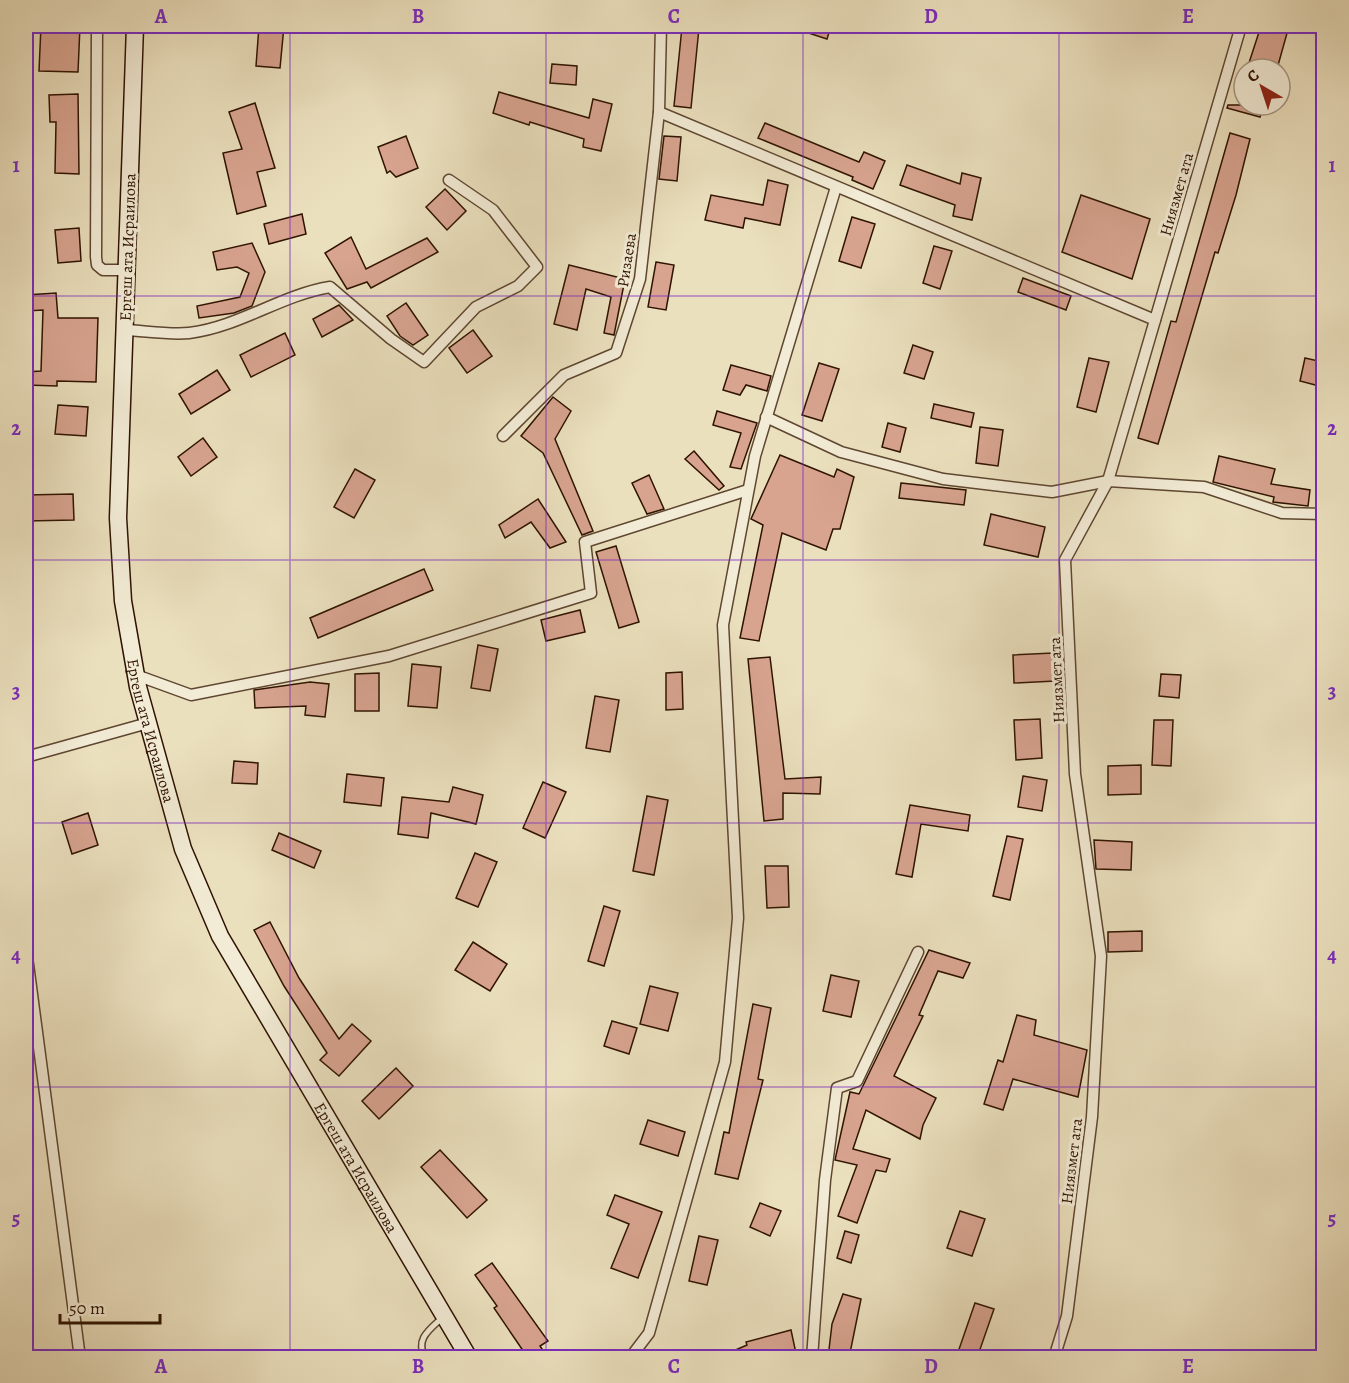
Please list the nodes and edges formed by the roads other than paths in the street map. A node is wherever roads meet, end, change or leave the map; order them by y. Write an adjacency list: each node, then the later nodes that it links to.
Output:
1 (97, 26): 8 (street)
2 (135, 26): 8 (main road, Ергеш ата Исраилова)
3 (662, 26): 5 (street, Ризаева)
4 (1241, 26): 9 (street, Ниязмет ата)
5 (659, 112): 7 (street); 12 (street, Ризаева)
6 (449, 180): 10 (street)
7 (836, 187): 9 (street); 11 (street)
8 (125, 270): 10 (main road, Ергеш ата Исраилова)
9 (1155, 320): 13 (street, Ниязмет ата)
10 (125, 330): 16 (main road, Ергеш ата Исраилова)
11 (766, 417): 13 (street); 14 (street)
12 (503, 436)
13 (1108, 481): 15 (street); 27 (street, Ниязмет ата)
14 (748, 490): 16 (street); 25 (street)
15 (1323, 513)
16 (136, 675): 17 (main road, Ергеш ата Исраилова)
17 (148, 723): 18 (street); 21 (main road, Ергеш ата Исраилова)
18 (26, 756)
19 (918, 952): 26 (street)
20 (26, 965): 22 (street)
21 (445, 1316): 23 (lane); 24 (main road, Ергеш ата Исраилова)
22 (80, 1358)
23 (425, 1358)
24 (469, 1358)
25 (630, 1358)
26 (812, 1358)
27 (1054, 1358)

